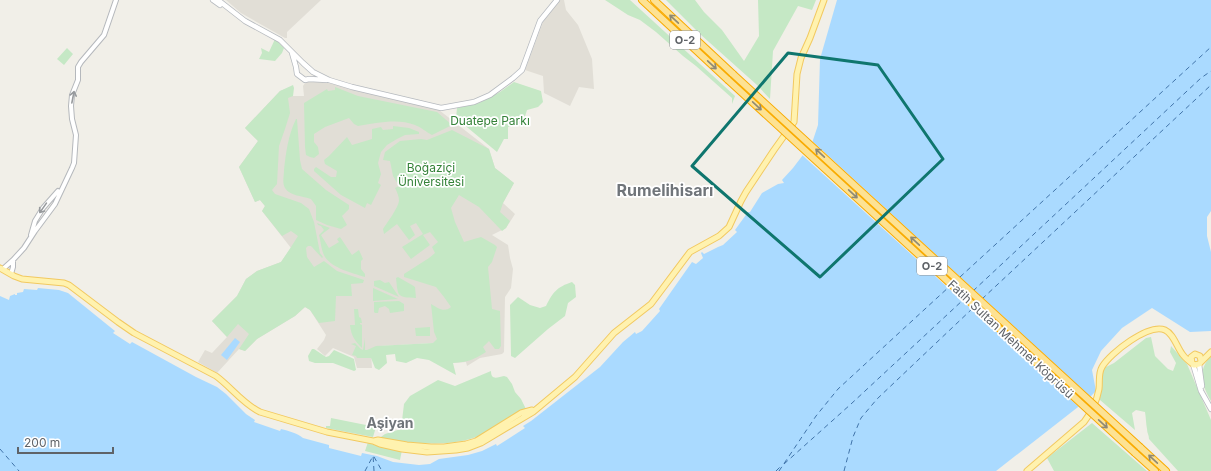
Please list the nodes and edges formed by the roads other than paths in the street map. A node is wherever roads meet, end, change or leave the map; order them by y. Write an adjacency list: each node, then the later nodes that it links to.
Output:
1 (116, 0): 15 (street, one-way to 1)
2 (213, 0): 8 (main road)
3 (218, 0): 8 (main road)
4 (557, 0): 14 (main road)
5 (642, 0): 28 (highway, Fatih Sultan Mehmet Köprüsü / O-2, one-way to 28, bridge)
6 (654, 0): 29 (highway, Fatih Sultan Mehmet Köprüsü / O-2, one-way to 6, bridge)
7 (824, 0): 19 (main road)
8 (245, 21): 9 (main road)
9 (290, 49): 10 (main road); 11 (main road)
10 (303, 63): 11 (main road); 12 (main road)
11 (296, 67): 13 (main road)
12 (313, 72): 13 (main road); 14 (main road)
13 (309, 79): 14 (main road)
14 (329, 80)
15 (64, 182): 16 (street); 16 (street, one-way to 16)
16 (30, 238): 17 (street)
17 (13, 260): 18 (street); 19 (street)
18 (2, 268): 19 (main road)
19 (10, 274)
20 (1178, 348): 22 (main road); 23 (main road); 27 (main road)
21 (1211, 351): 22 (main road); 24 (main road)
22 (1195, 355): 23 (main road); 24 (main road)
23 (1192, 363): 24 (main road); 25 (main road)
24 (1200, 363): 25 (main road)
25 (1206, 399): 26 (main road)
26 (1211, 409)
27 (1027, 471)
28 (1155, 471)
29 (1166, 471)

